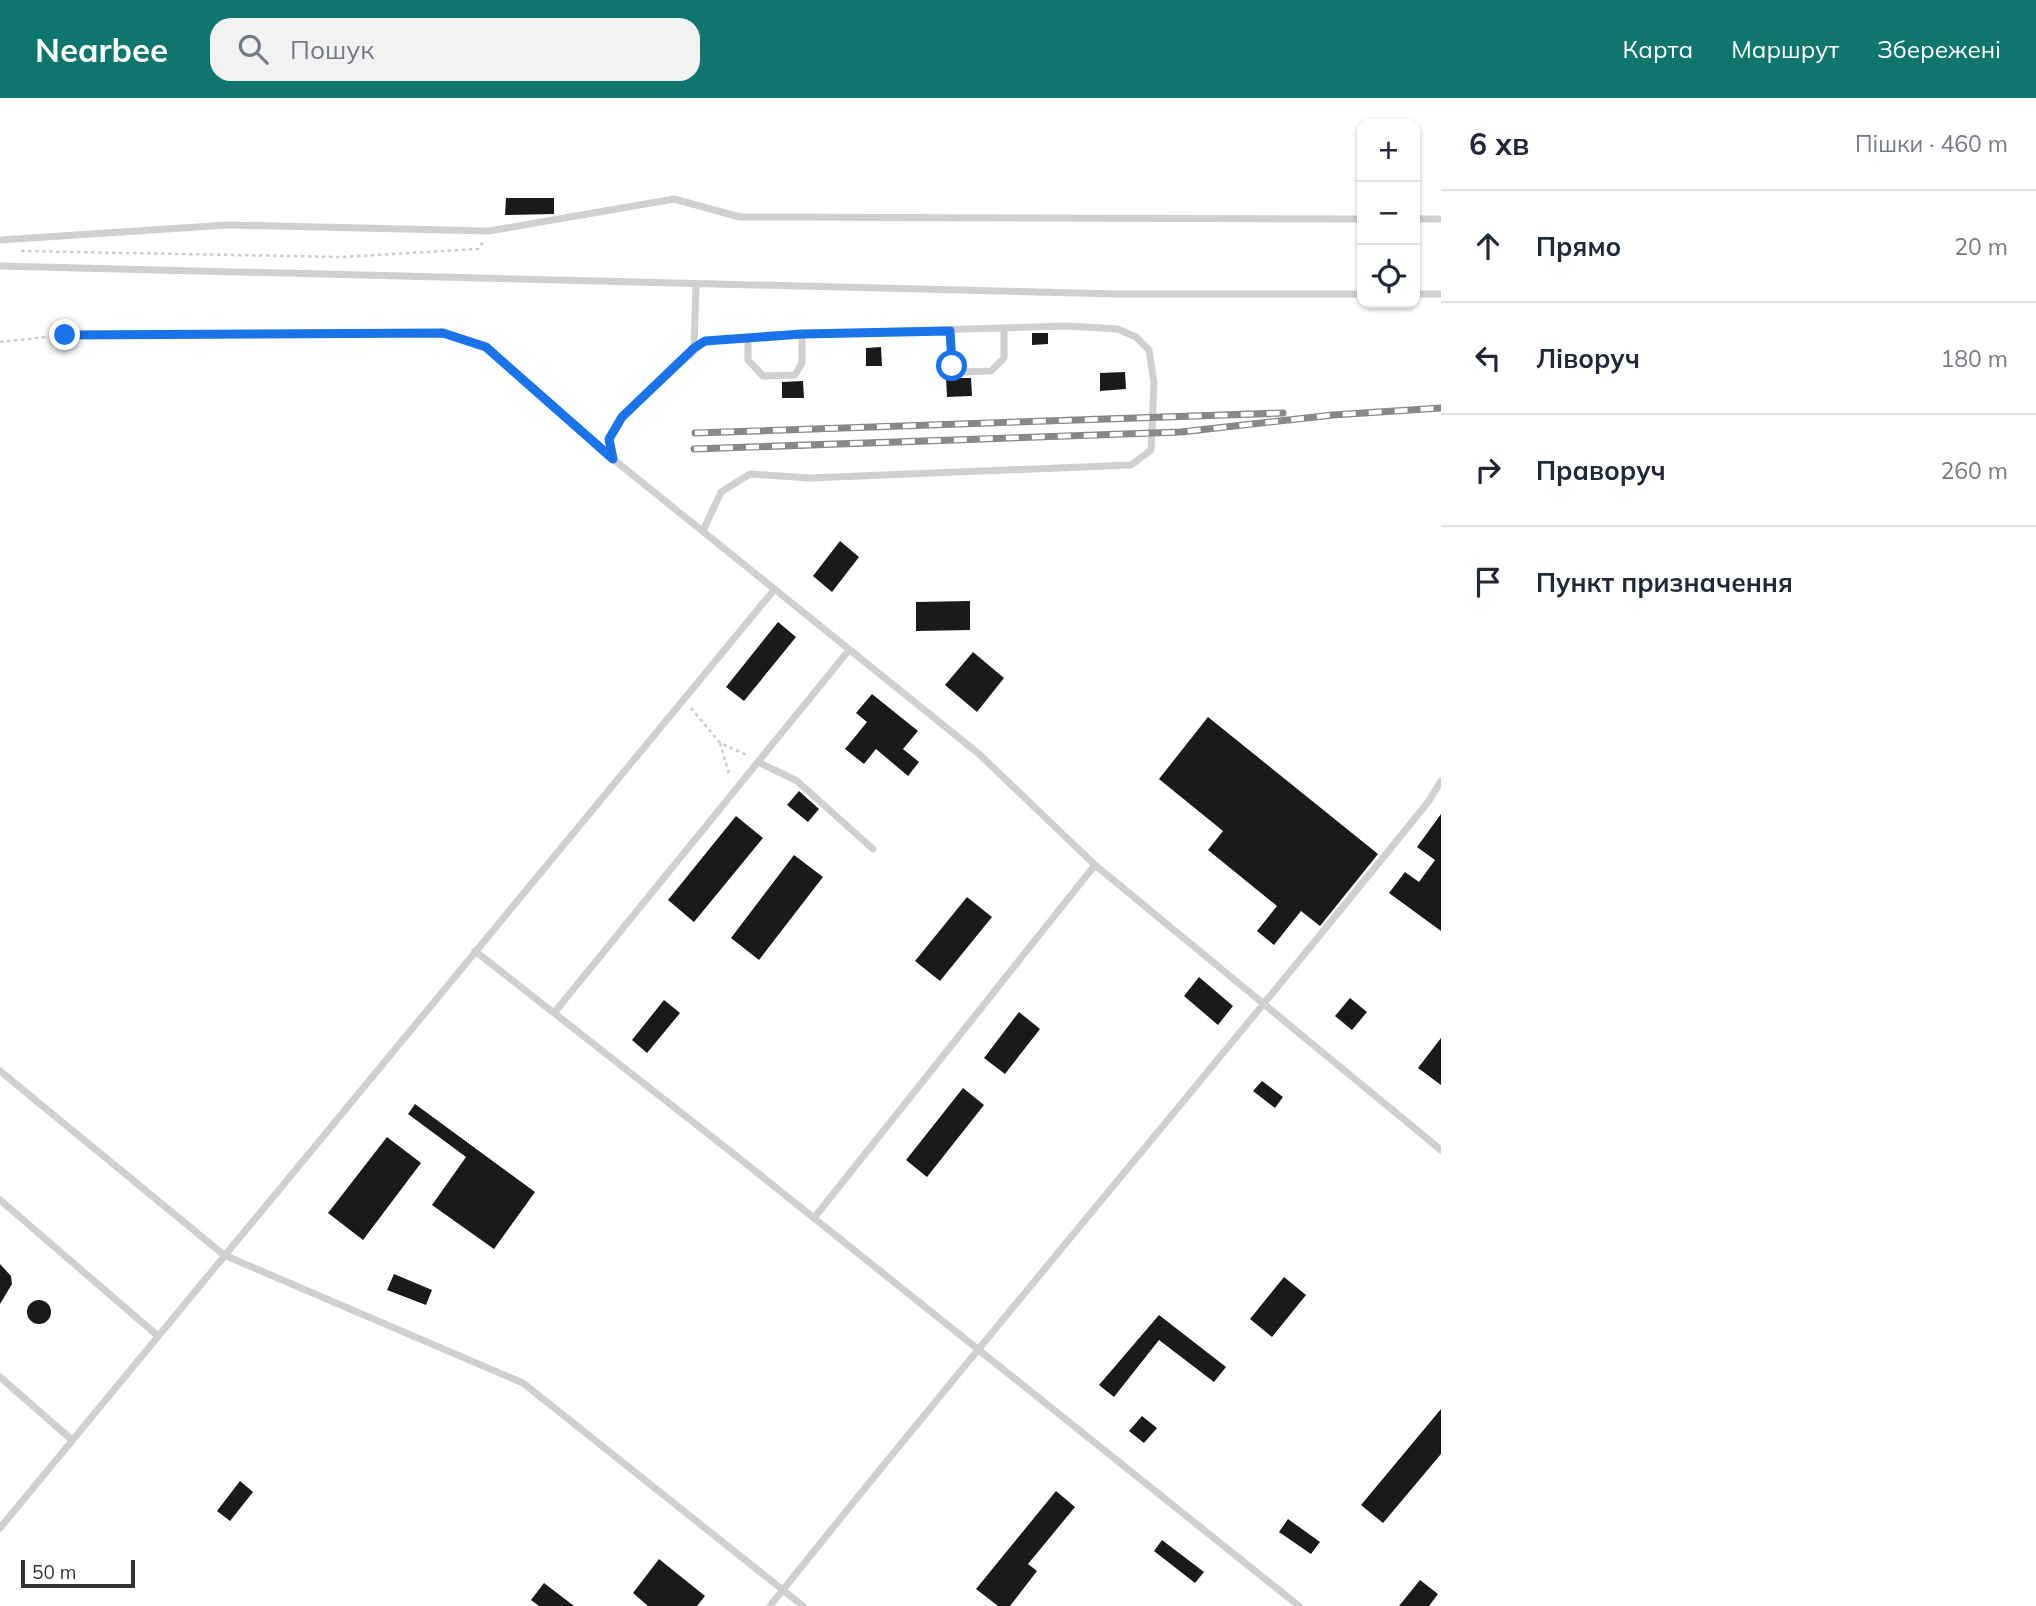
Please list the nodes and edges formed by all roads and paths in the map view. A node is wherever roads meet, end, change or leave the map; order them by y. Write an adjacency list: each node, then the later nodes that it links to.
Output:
1 (1357, 219): 4 (lane)
2 (1420, 219): 3 (lane)
3 (1441, 219)
4 (489, 231): 5 (lane); 6 (path)
5 (0, 240)
6 (14, 251)
7 (0, 265): 8 (lane)
8 (696, 285): 9 (lane); 17 (lane)
9 (1357, 294)
10 (1420, 294): 11 (lane)
11 (1441, 294)
12 (1004, 330): 13 (lane); 13 (lane); 19 (lane)
13 (950, 331): 14 (lane)
14 (802, 334): 15 (lane); 15 (lane)
15 (748, 337): 17 (lane)
16 (0, 342): 18 (path)
17 (694, 348): 18 (lane)
18 (613, 459): 19 (lane)
19 (702, 531): 20 (lane)
20 (774, 590): 21 (lane); 22 (lane)
21 (849, 650): 24 (lane); 28 (lane)
22 (685, 697): 23 (path); 29 (lane)
23 (720, 743): 24 (path); 26 (path)
24 (758, 762): 26 (lane); 27 (lane)
25 (1441, 781): 30 (lane)
26 (730, 795): 31 (lane)
27 (873, 849)
28 (1096, 865): 30 (lane); 35 (lane)
29 (475, 951): 31 (lane); 36 (lane)
30 (1265, 1005): 33 (lane); 38 (lane)
31 (554, 1013): 35 (lane)
32 (0, 1071): 36 (lane)
33 (1441, 1150)
34 (0, 1200): 37 (lane)
35 (814, 1218): 38 (lane)
36 (224, 1255): 37 (lane); 42 (lane)
37 (158, 1336): 40 (lane)
38 (976, 1348): 42 (lane); 45 (lane)
39 (0, 1377): 40 (lane)
40 (72, 1440): 41 (lane)
41 (0, 1528)
42 (783, 1590): 43 (lane); 44 (lane)
43 (770, 1606)
44 (803, 1606)
45 (1299, 1606)

